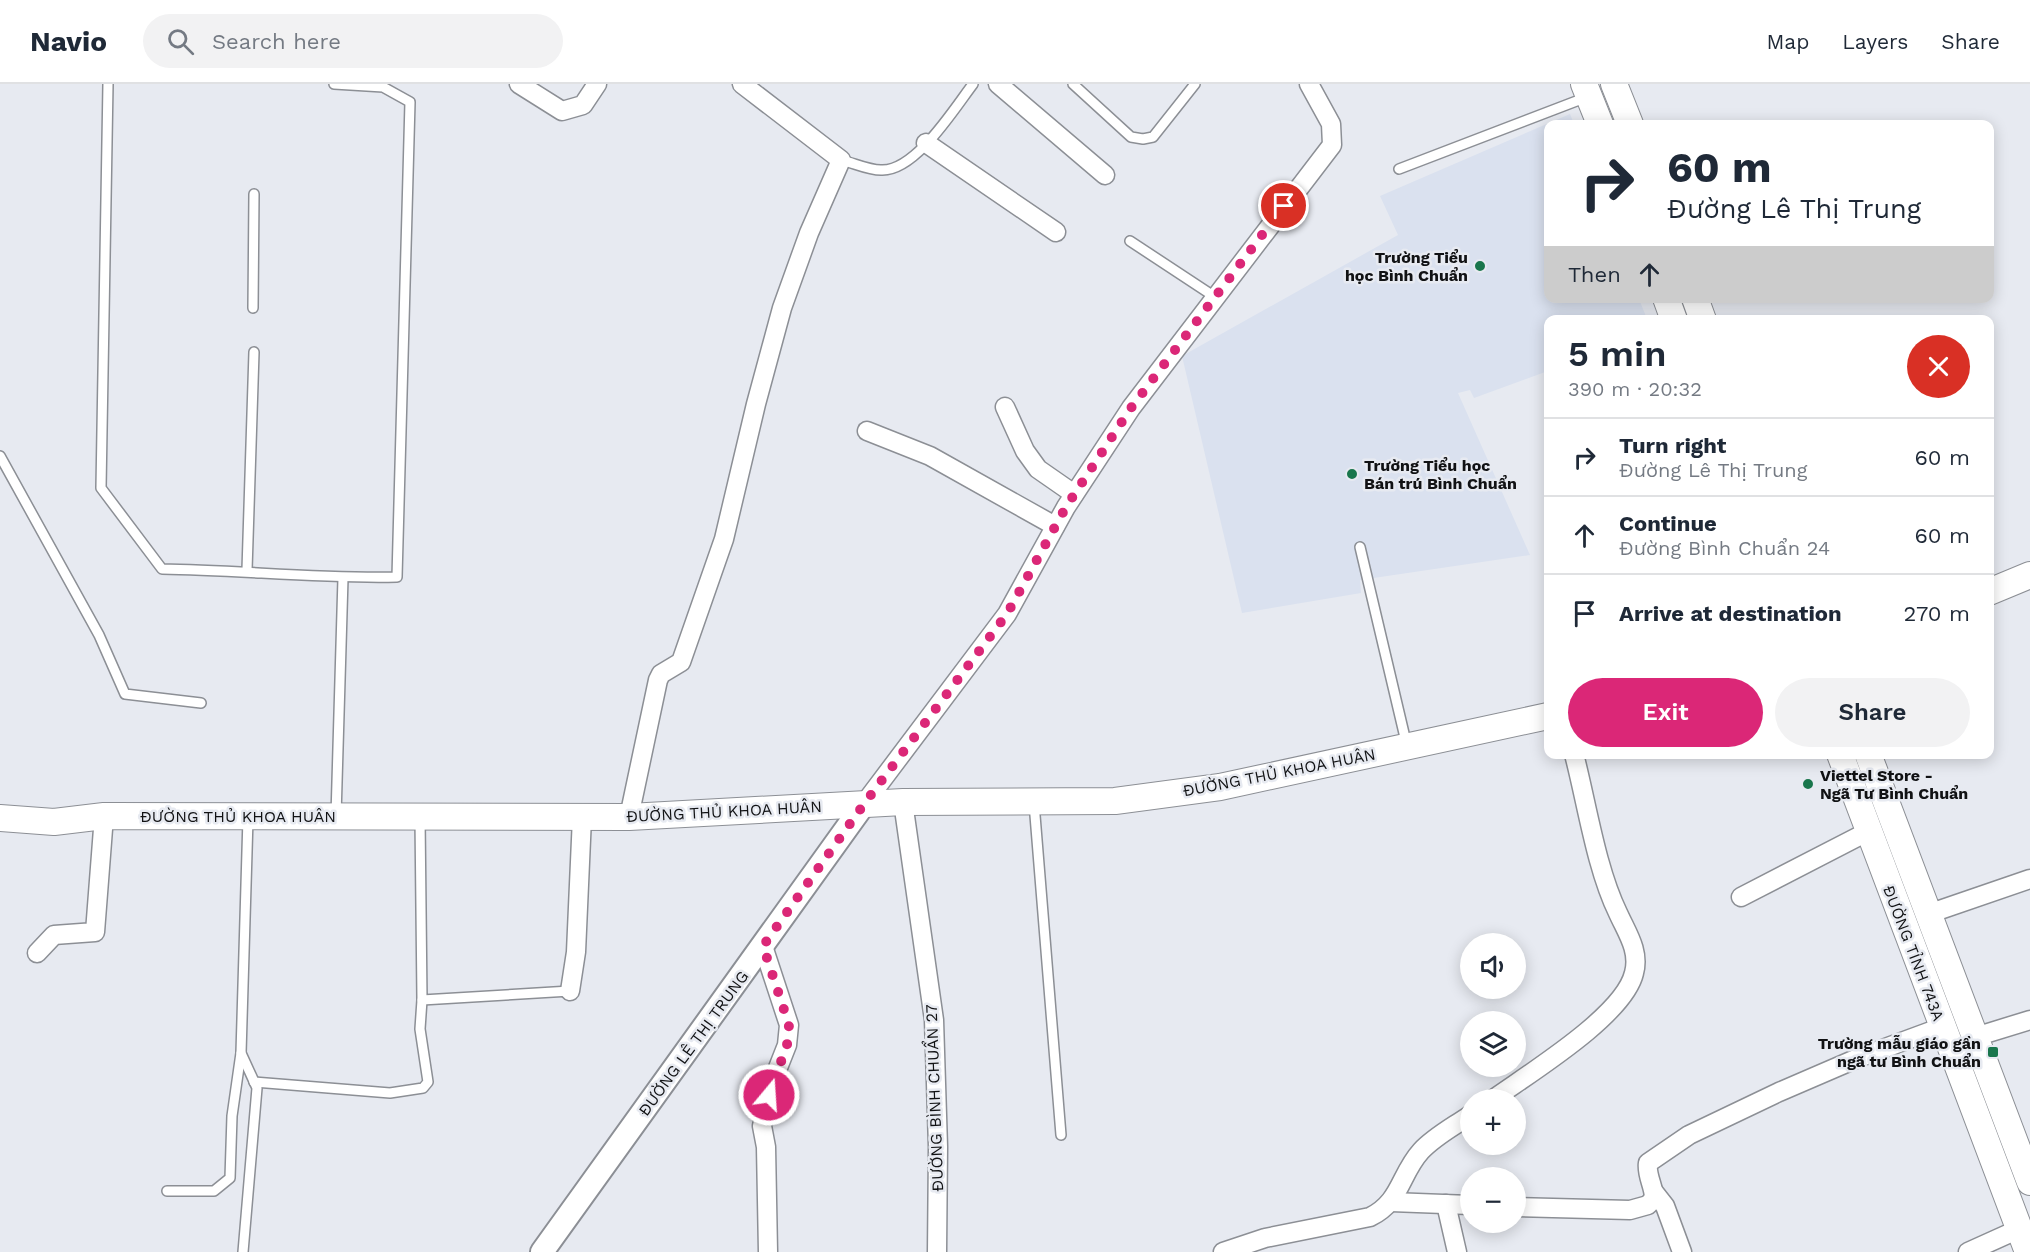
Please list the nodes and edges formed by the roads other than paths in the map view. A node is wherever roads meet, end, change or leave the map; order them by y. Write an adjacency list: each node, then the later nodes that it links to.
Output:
1 (108, 84): 31 (lane)
2 (334, 84): 33 (lane)
3 (519, 84): 4 (street)
4 (597, 84)
5 (742, 84): 16 (street)
6 (973, 84): 15 (lane)
7 (998, 84): 18 (street)
8 (1073, 84): 9 (lane)
9 (1195, 84)
10 (1309, 84): 22 (street)
11 (1614, 84): 14 (main road)
12 (1587, 90): 13 (main road); 17 (lane)
13 (1598, 120)
14 (1628, 120)
15 (926, 143): 16 (lane); 20 (street)
16 (841, 160): 49 (street)
17 (1399, 169)
18 (1105, 176)
19 (254, 194): 23 (lane)
20 (1056, 232)
21 (1130, 240): 22 (lane)
22 (1215, 297): 28 (street)
23 (253, 308)
24 (254, 352): 31 (lane)
25 (1005, 407): 28 (street)
26 (867, 431): 29 (street)
27 (0, 456): 35 (lane)
28 (1074, 494): 29 (street)
29 (1055, 526): 43 (street)
30 (1360, 547): 37 (lane)
31 (247, 570): 33 (lane)
32 (2030, 575): 34 (main road)
33 (343, 578): 46 (lane)
34 (1994, 590)
35 (201, 703)
36 (1544, 717): 37 (main road, ĐƯỜNG THỦ KHOA HUÂN)
37 (1407, 746): 41 (main road, ĐƯỜNG THỦ KHOA HUÂN)
38 (1575, 759): 64 (street)
39 (1842, 759): 51 (main road, ĐƯỜNG TỈNH 743A)
40 (1870, 759): 54 (main road, ĐƯỜNG TỈNH 743A)
41 (1034, 801): 42 (main road, ĐƯỜNG THỦ KHOA HUÂN); 66 (lane)
42 (903, 802): 43 (main road, ĐƯỜNG THỦ KHOA HUÂN); 78 (street, ĐƯỜNG BÌNH CHUẨN 27)
43 (864, 804): 49 (main road, ĐƯỜNG THỦ KHOA HUÂN); 55 (street, ĐƯỜNG LÊ THỊ TRUNG)
44 (104, 816): 45 (main road, ĐƯỜNG THỦ KHOA HUÂN); 50 (main road, ĐƯỜNG THỦ KHOA HUÂN); 56 (street)
45 (248, 816): 46 (main road, ĐƯỜNG THỦ KHOA HUÂN); 62 (lane)
46 (336, 816): 47 (main road, ĐƯỜNG THỦ KHOA HUÂN)
47 (420, 816): 48 (main road, ĐƯỜNG THỦ KHOA HUÂN); 58 (lane)
48 (582, 817): 49 (main road, ĐƯỜNG THỦ KHOA HUÂN); 57 (street)
49 (629, 817)
50 (0, 818)
51 (1869, 831): 53 (street); 60 (main road, ĐƯỜNG TỈNH 743A)
52 (2030, 879): 54 (street)
53 (1741, 897)
54 (1928, 914): 61 (main road, ĐƯỜNG TỈNH 743A)
55 (763, 946): 76 (street, ĐƯỜNG LÊ THỊ TRUNG); 77 (street)
56 (37, 953)
57 (570, 991): 58 (lane)
58 (422, 1000): 63 (lane)
59 (2030, 1020): 61 (street)
60 (1942, 1027): 69 (street); 74 (main road, ĐƯỜNG TỈNH 743A)
61 (1975, 1037): 67 (main road, ĐƯỜNG TỈNH 743A)
62 (241, 1053): 63 (lane); 68 (lane)
63 (254, 1082): 75 (lane)
64 (1507, 1089)
65 (1460, 1121): 70 (street)
66 (1061, 1135)
67 (2030, 1182)
68 (167, 1191)
69 (1654, 1192): 73 (street); 81 (street)
70 (1391, 1202): 71 (street); 79 (street)
71 (1446, 1204): 72 (street); 80 (street)
72 (1460, 1205)
73 (1526, 1207)
74 (2024, 1240): 82 (street)
75 (243, 1252)
76 (542, 1252)
77 (768, 1252)
78 (937, 1252)
79 (1223, 1252)
80 (1456, 1252)
81 (1682, 1252)
82 (1968, 1252)

